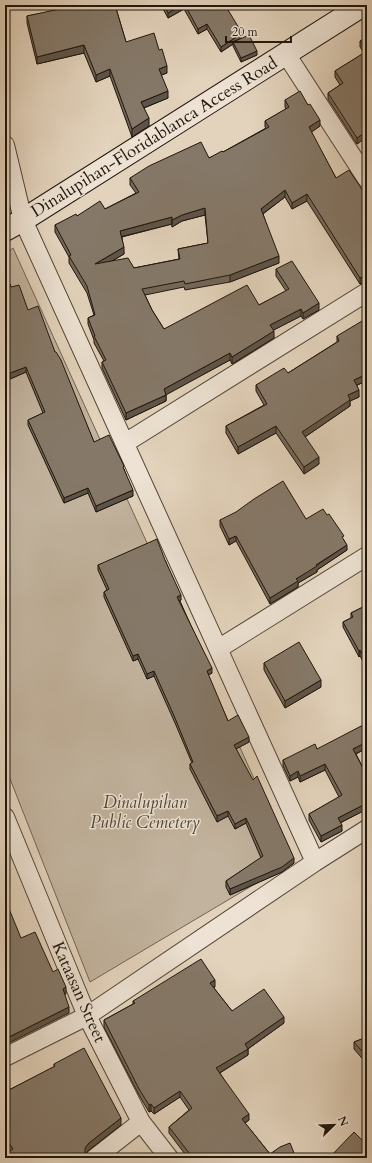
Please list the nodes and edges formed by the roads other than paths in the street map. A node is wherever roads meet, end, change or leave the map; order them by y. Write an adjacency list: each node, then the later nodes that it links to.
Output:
1 (363, 5): 2 (main road, Dinalupihan-Floridablanca Access Road)
2 (286, 54): 4 (street); 5 (main road, Dinalupihan-Floridablanca Access Road)
3 (5, 145): 5 (street)
4 (367, 179)
5 (14, 225): 7 (street)
6 (367, 292): 7 (street)
7 (125, 442): 9 (street)
8 (367, 556): 9 (street)
9 (218, 649): 12 (street)
10 (5, 818): 13 (street, Kataasan Street)
11 (367, 829): 12 (street)
12 (315, 862): 13 (street)
13 (87, 1016): 14 (street); 15 (street, Kataasan Street)
14 (5, 1057)
15 (141, 1122): 16 (street); 17 (street, Kataasan Street)
16 (95, 1158)
17 (169, 1158)

